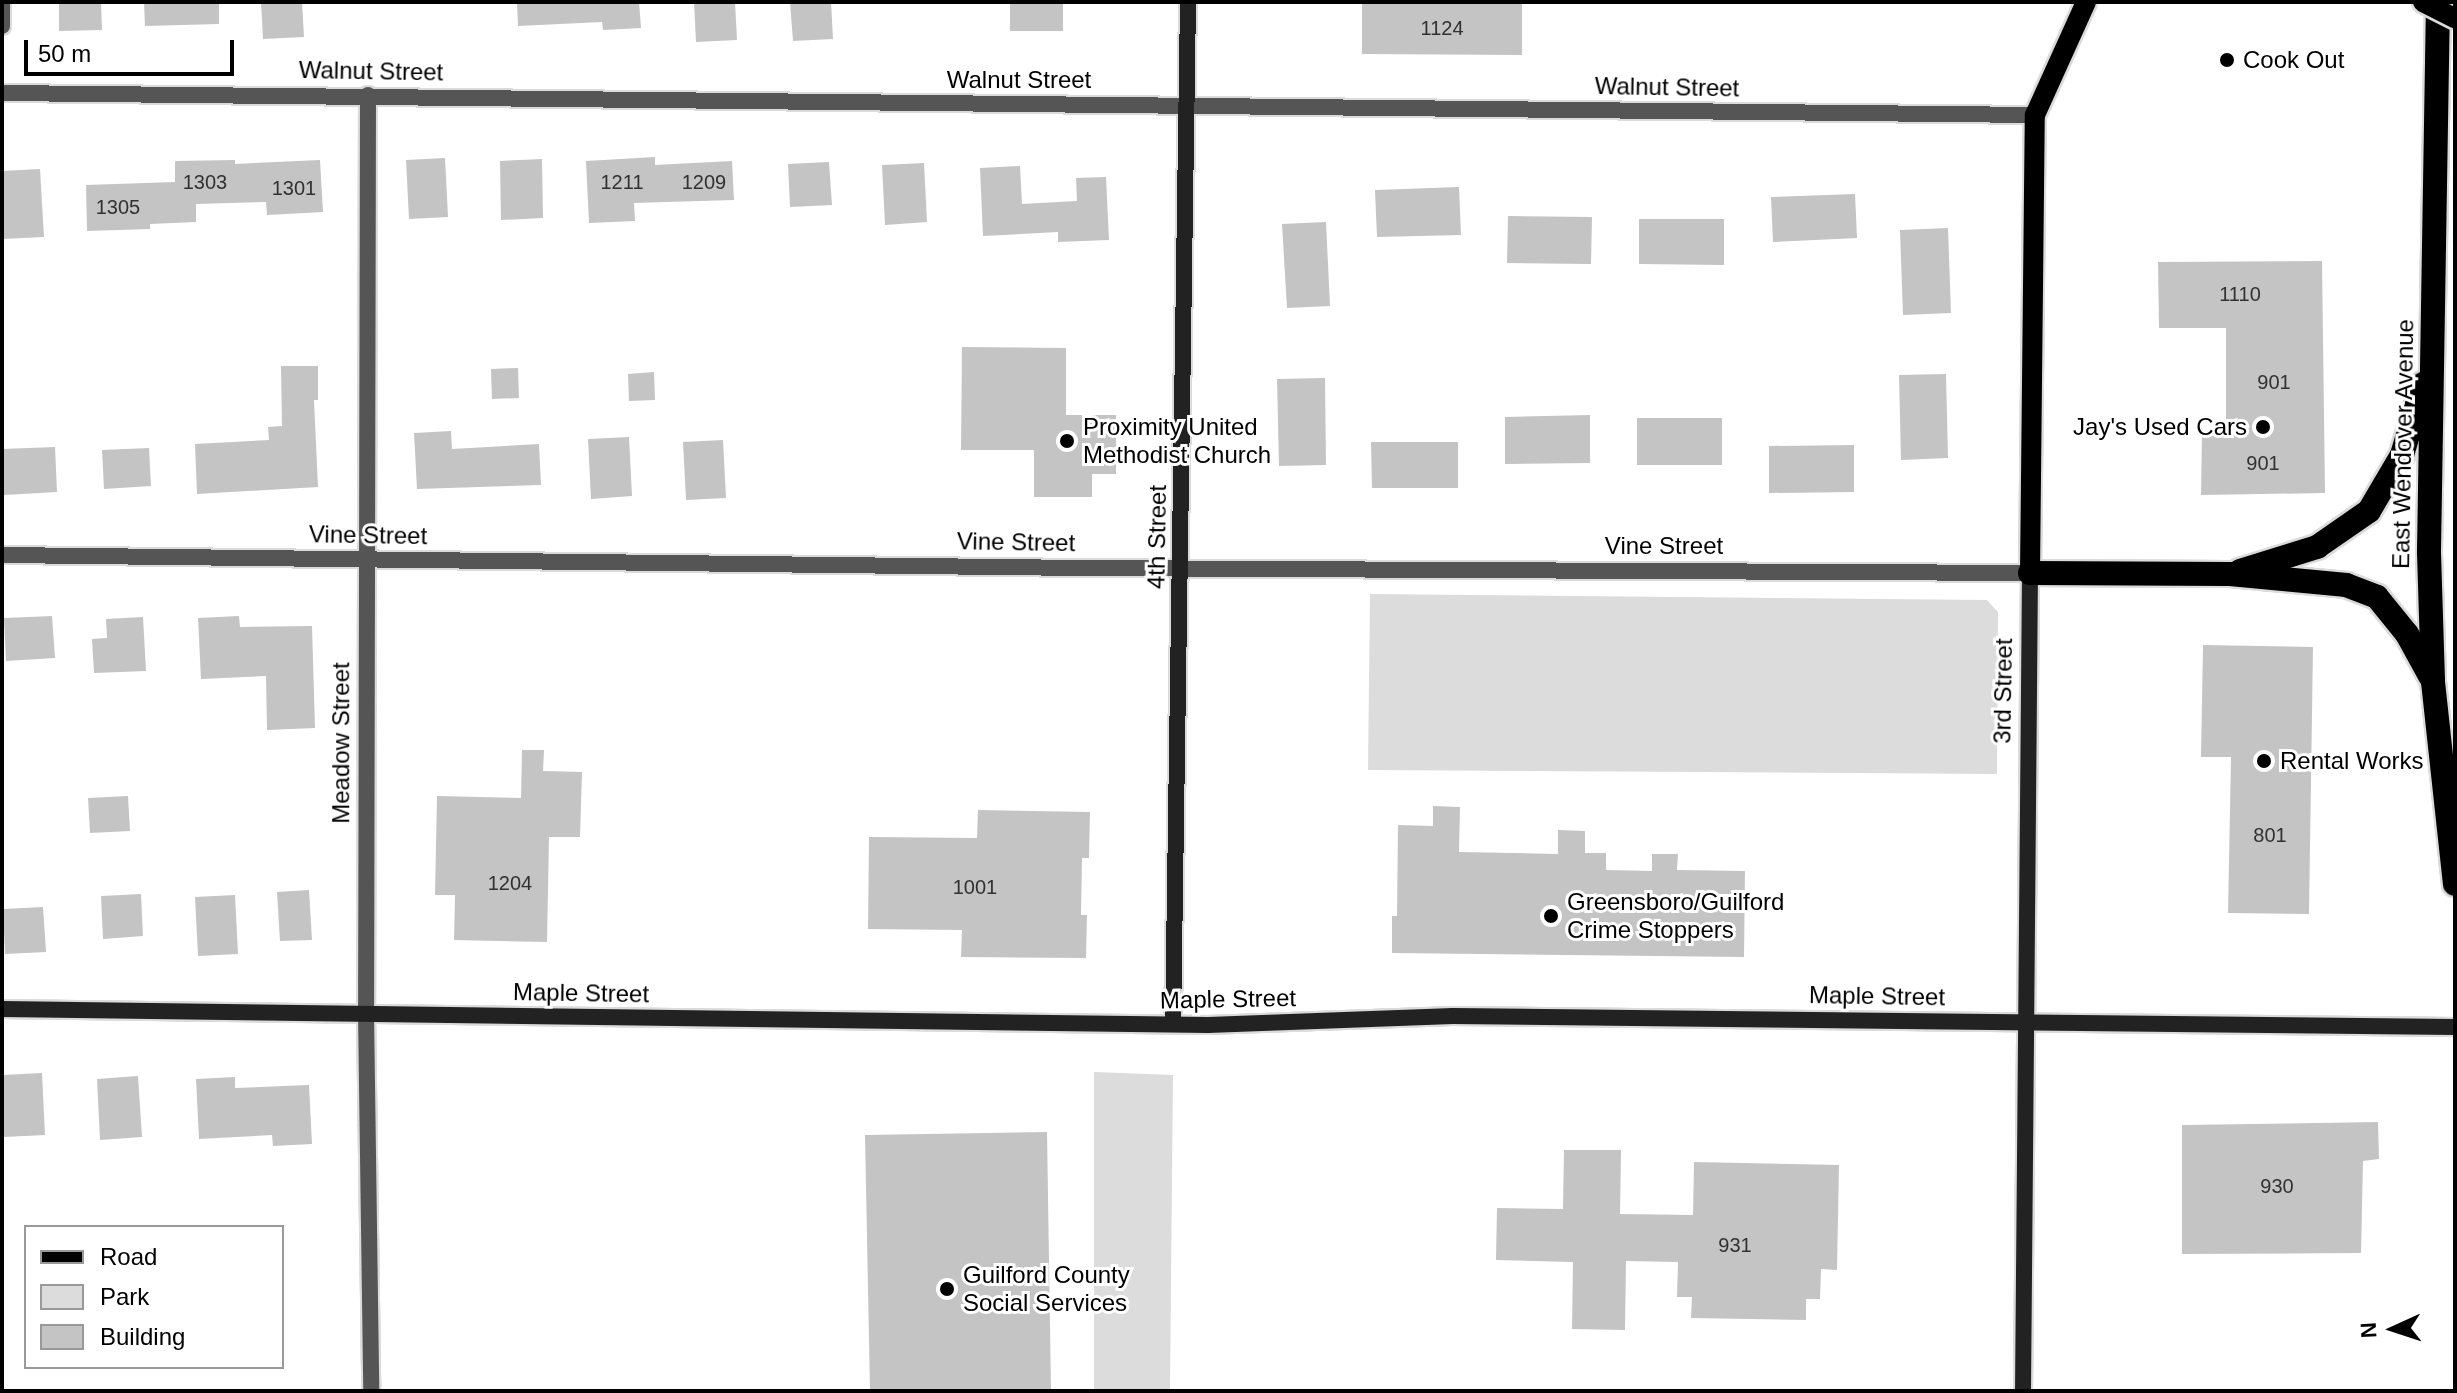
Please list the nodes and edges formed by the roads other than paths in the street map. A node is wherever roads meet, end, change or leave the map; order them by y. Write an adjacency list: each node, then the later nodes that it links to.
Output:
1 (2, 2): 7 (street)
2 (1188, 2): 10 (street, 4th Street)
3 (2086, 2): 11 (main road, 3rd Street)
4 (2423, 2): 6 (main road, bridge)
5 (2438, 2): 12 (highway, East Wendover Avenue)
6 (2455, 18)
7 (2, 26)
8 (2, 93): 9 (street, Walnut Street)
9 (368, 95): 10 (street, Walnut Street); 14 (street, Meadow Street)
10 (1186, 103): 11 (street, Walnut Street); 15 (street, 4th Street)
11 (2035, 115): 16 (main road, 3rd Street)
12 (2432, 352): 17 (highway); 18 (highway, East Wendover Avenue)
13 (2, 555): 14 (street, Vine Street)
14 (365, 559): 15 (street, Vine Street); 21 (street, Meadow Street)
15 (1181, 566): 16 (street, Vine Street); 23 (street, 4th Street)
16 (2030, 573): 17 (highway); 22 (street, 3rd Street)
17 (2230, 574): 18 (highway)
18 (2433, 682): 19 (highway, East Wendover Avenue)
19 (2455, 884)
20 (2, 1009): 21 (street, Maple Street)
21 (366, 1012): 23 (street, Maple Street); 25 (street, Meadow Street)
22 (2026, 1022): 23 (street, Maple Street); 24 (street, Maple Street); 26 (street, 3rd Street)
23 (1173, 1024)
24 (2455, 1027)
25 (371, 1391)
26 (2023, 1391)

